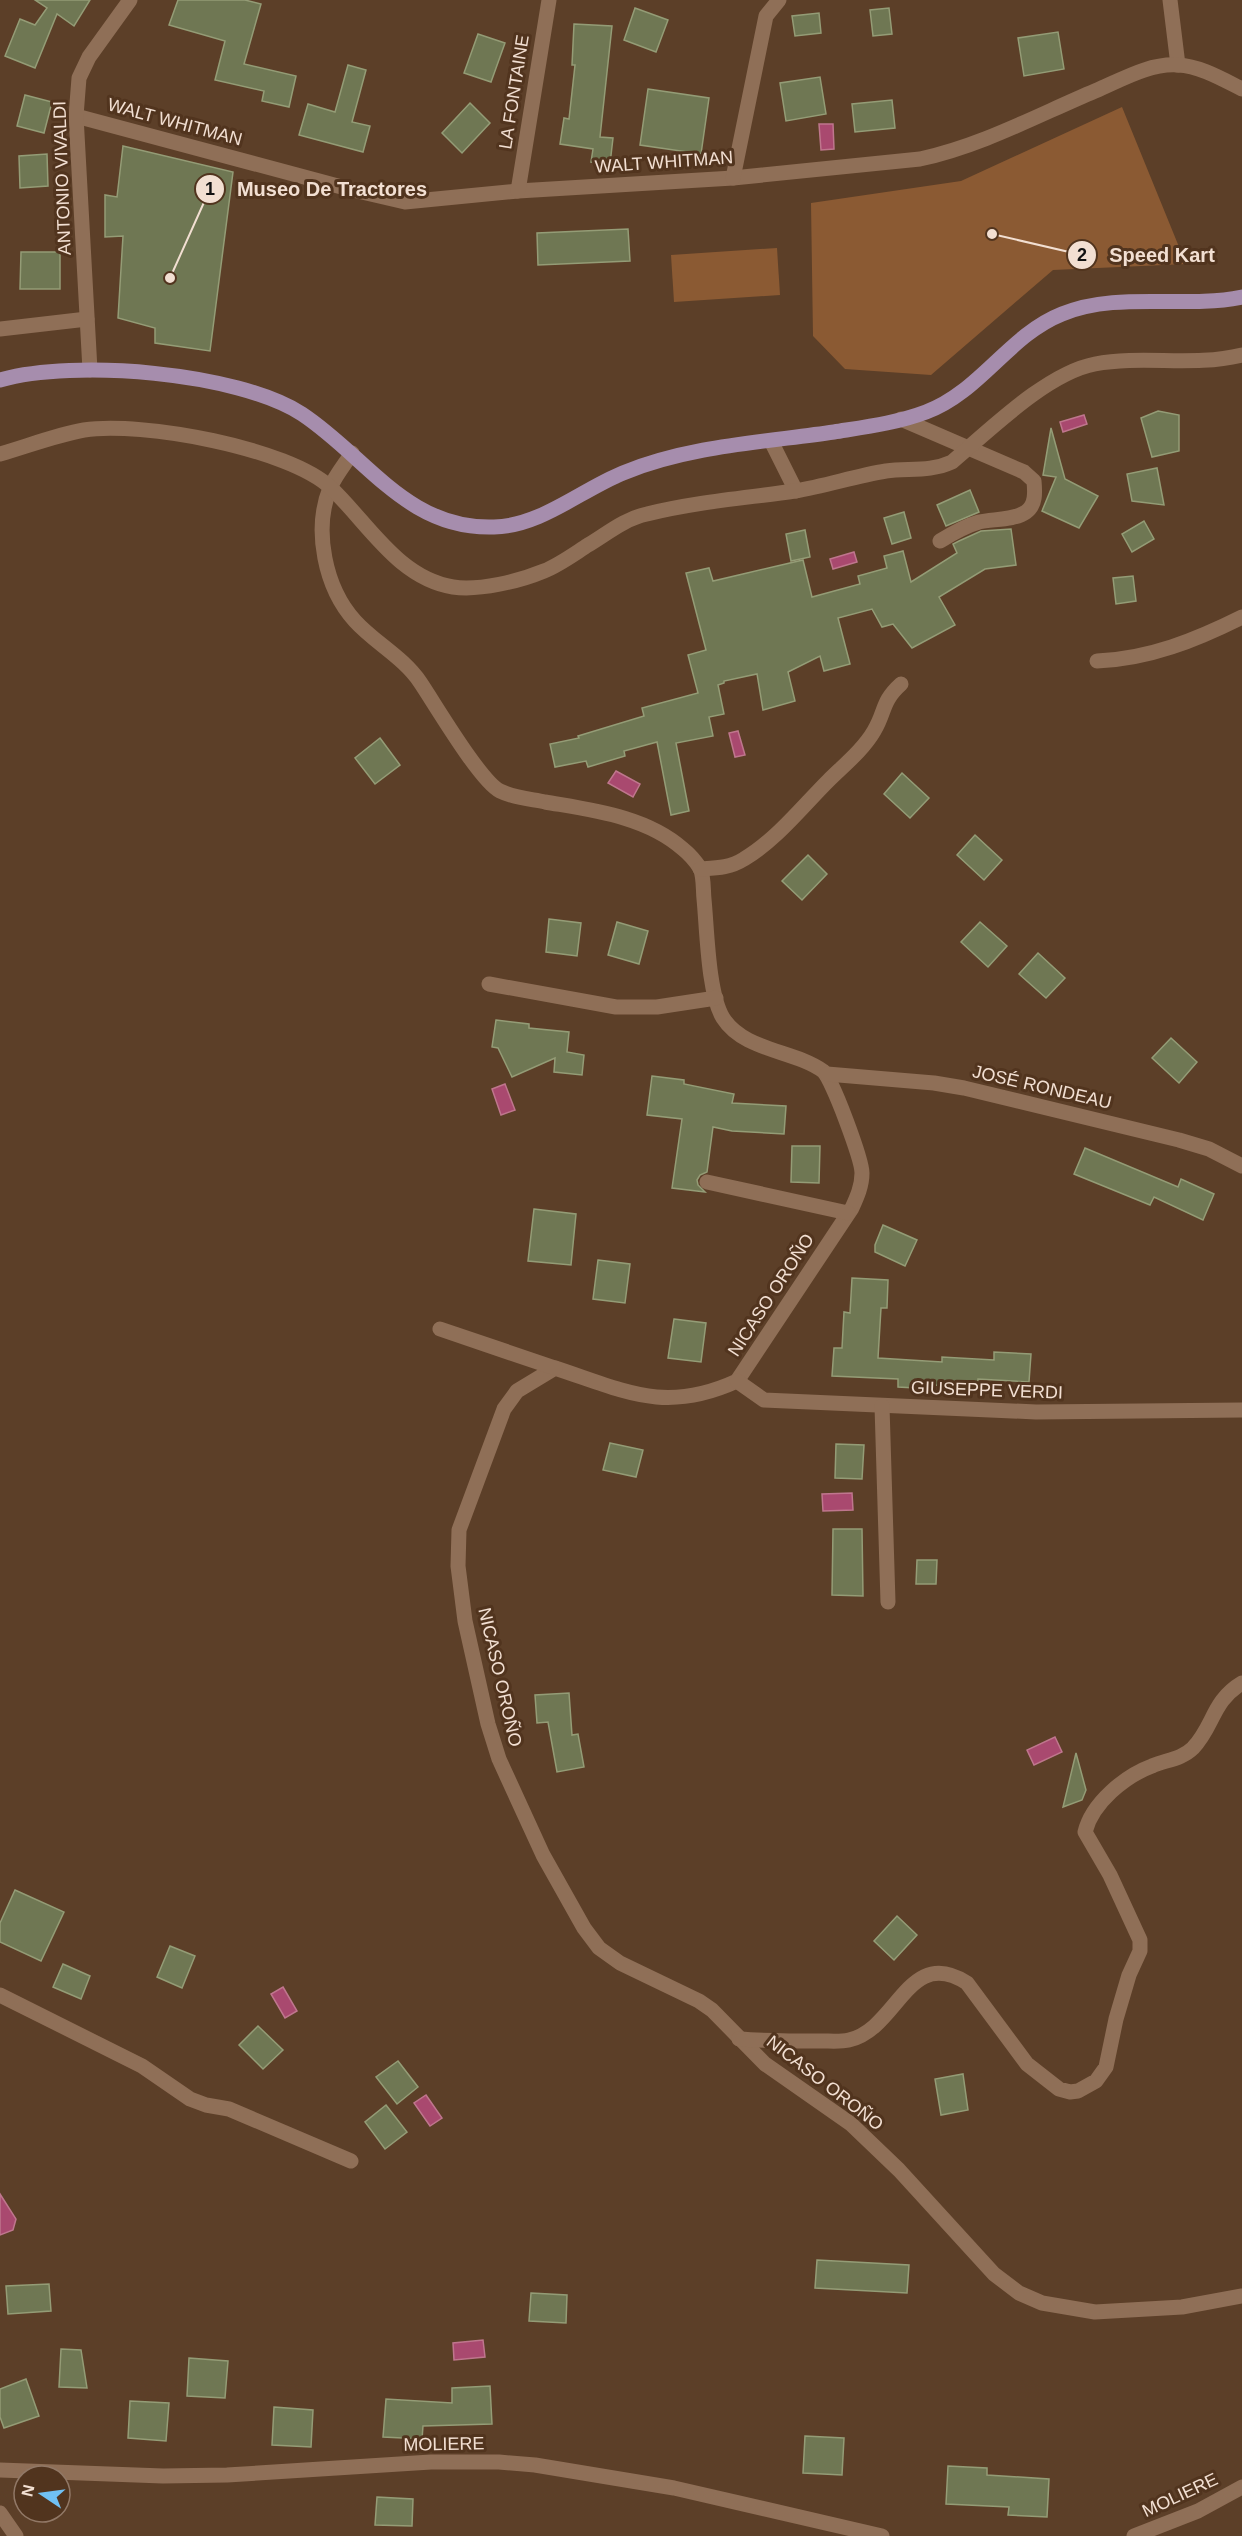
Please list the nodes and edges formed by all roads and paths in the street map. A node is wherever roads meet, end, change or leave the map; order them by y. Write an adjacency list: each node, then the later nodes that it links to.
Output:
1 (130, 0): 7 (street, ANTONIO VIVALDI)
2 (549, 0): 9 (street, LA FONTAINE)
3 (779, 0): 8 (street)
4 (1170, 0): 5 (street)
5 (1178, 65): 6 (street, WALT WHITMAN); 8 (street, WALT WHITMAN)
6 (1242, 89)
7 (76, 116): 9 (street, WALT WHITMAN); 11 (street, ANTONIO VIVALDI)
8 (733, 178): 9 (street, WALT WHITMAN)
9 (518, 191)
10 (1242, 297): 16 (main road)
11 (87, 319): 12 (street); 14 (street, ANTONIO VIVALDI)
12 (0, 329)
13 (1242, 355): 18 (street)
14 (90, 370): 15 (main road); 19 (main road)
15 (0, 380)
16 (901, 419): 17 (main road); 18 (street)
17 (771, 441): 19 (main road); 22 (street)
18 (967, 449): 22 (street); 23 (street)
19 (352, 453): 21 (street)
20 (0, 454): 21 (street)
21 (330, 487): 22 (street); 27 (street)
22 (796, 491)
23 (940, 541)
24 (1242, 617): 25 (street)
25 (1096, 661)
26 (901, 684): 27 (street)
27 (700, 869): 29 (street)
28 (489, 984): 29 (street)
29 (716, 998): 30 (street)
30 (827, 1074): 31 (street, JOSÉ RONDEAU); 33 (street, NICASO OROÑO)
31 (1242, 1166)
32 (707, 1182): 33 (street)
33 (848, 1213): 36 (street, NICASO OROÑO)
34 (440, 1329): 35 (street)
35 (555, 1368): 36 (street, NICASO OROÑO); 42 (street, NICASO OROÑO)
36 (737, 1381): 37 (street, GIUSEPPE VERDI)
37 (882, 1406): 38 (street, GIUSEPPE VERDI); 39 (street)
38 (1242, 1410)
39 (888, 1602)
40 (1242, 1683): 42 (street)
41 (0, 1995): 43 (street)
42 (739, 2039): 44 (street, NICASO OROÑO)
43 (351, 2161)
44 (1242, 2296)
45 (0, 2470): 49 (street, MOLIERE)
46 (1242, 2487): 50 (street, MOLIERE)
47 (0, 2513): 48 (street)
48 (16, 2536)
49 (882, 2536)
50 (1134, 2536)

